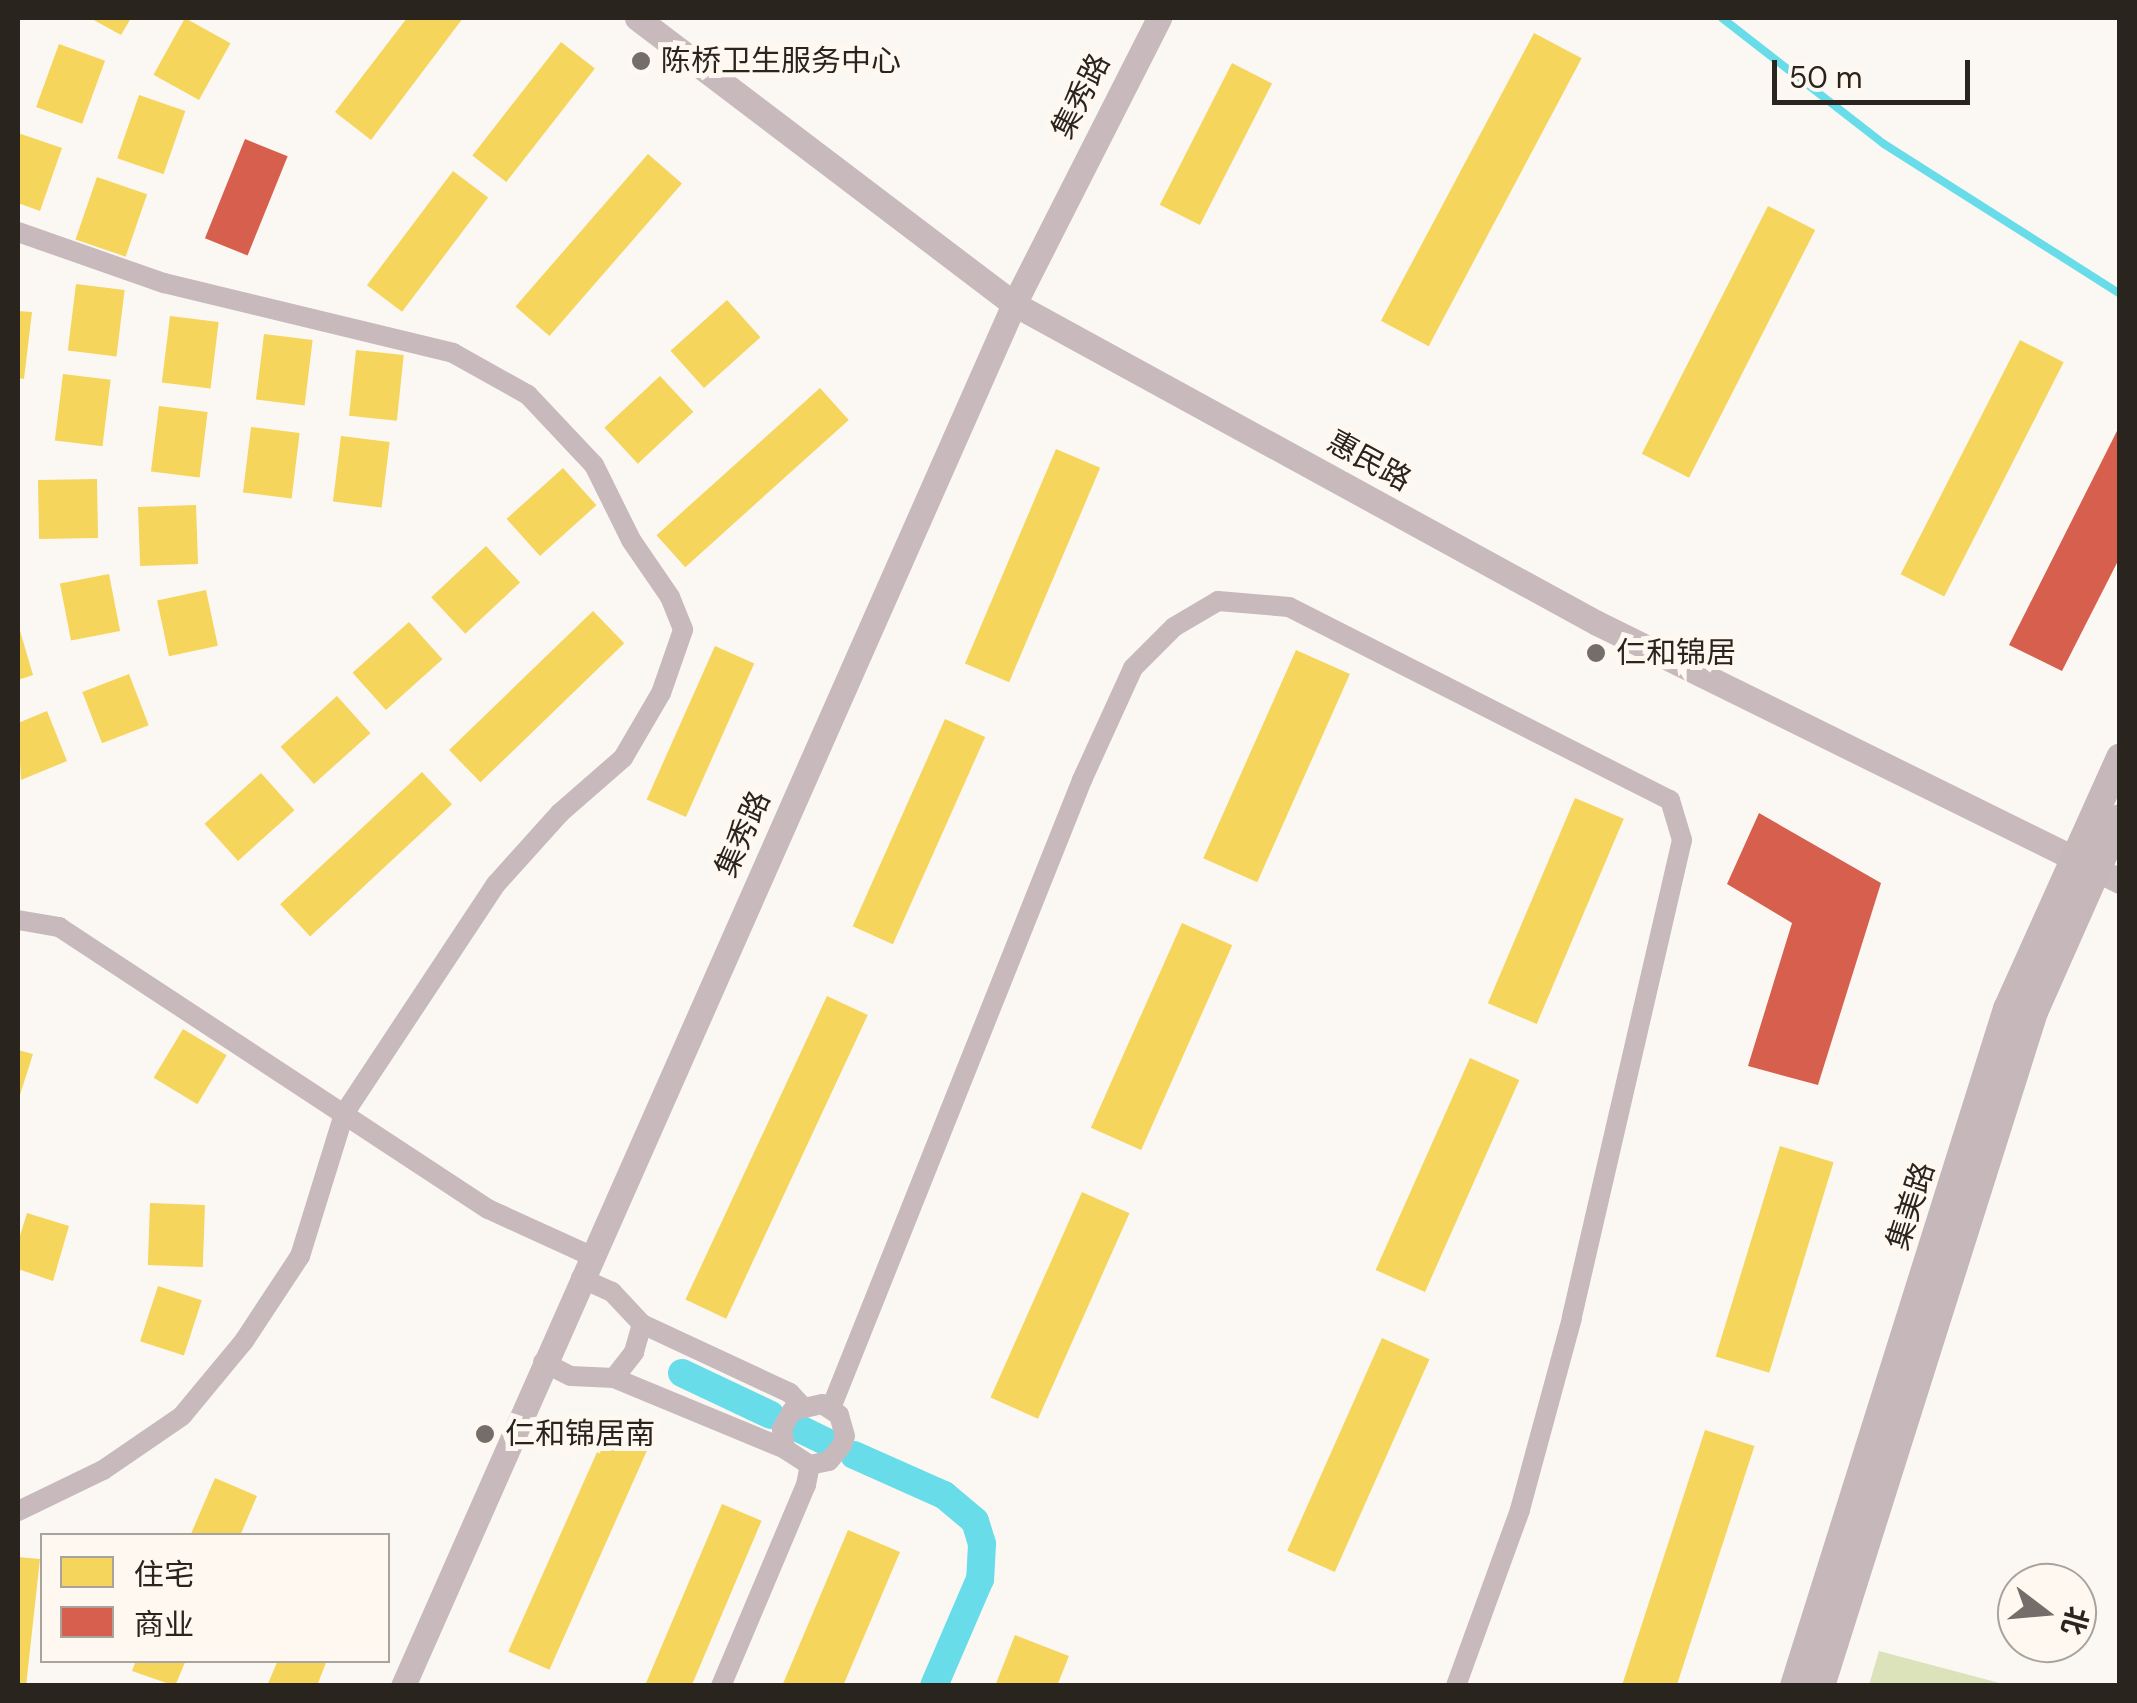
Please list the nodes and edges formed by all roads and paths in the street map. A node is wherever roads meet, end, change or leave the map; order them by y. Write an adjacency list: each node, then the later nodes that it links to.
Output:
1 (637, 18): 4 (street, 惠民路)
2 (1159, 18): 4 (street, 集秀路)
3 (18, 232): 9 (street)
4 (1014, 304): 7 (street, 惠民路); 10 (street, 集秀路)
5 (2120, 757): 7 (main road, 集美路)
6 (2120, 818): 7 (main road, 集美路)
7 (2097, 868): 22 (main road, 集美路); 23 (main road, 集美路)
8 (18, 920): 9 (street)
9 (344, 1114): 10 (street); 18 (street)
10 (586, 1267): 11 (street); 12 (street, 集秀路)
11 (642, 1324): 13 (street); 14 (street)
12 (544, 1362): 13 (street); 19 (street, 集秀路)
13 (614, 1378): 16 (street)
14 (801, 1405): 15 (street); 16 (street)
15 (831, 1408): 17 (street); 21 (street)
16 (786, 1449): 17 (street)
17 (810, 1465): 20 (street)
18 (18, 1511)
19 (402, 1686)
20 (721, 1686)
21 (1456, 1686)
22 (1794, 1686)
23 (1821, 1686)

